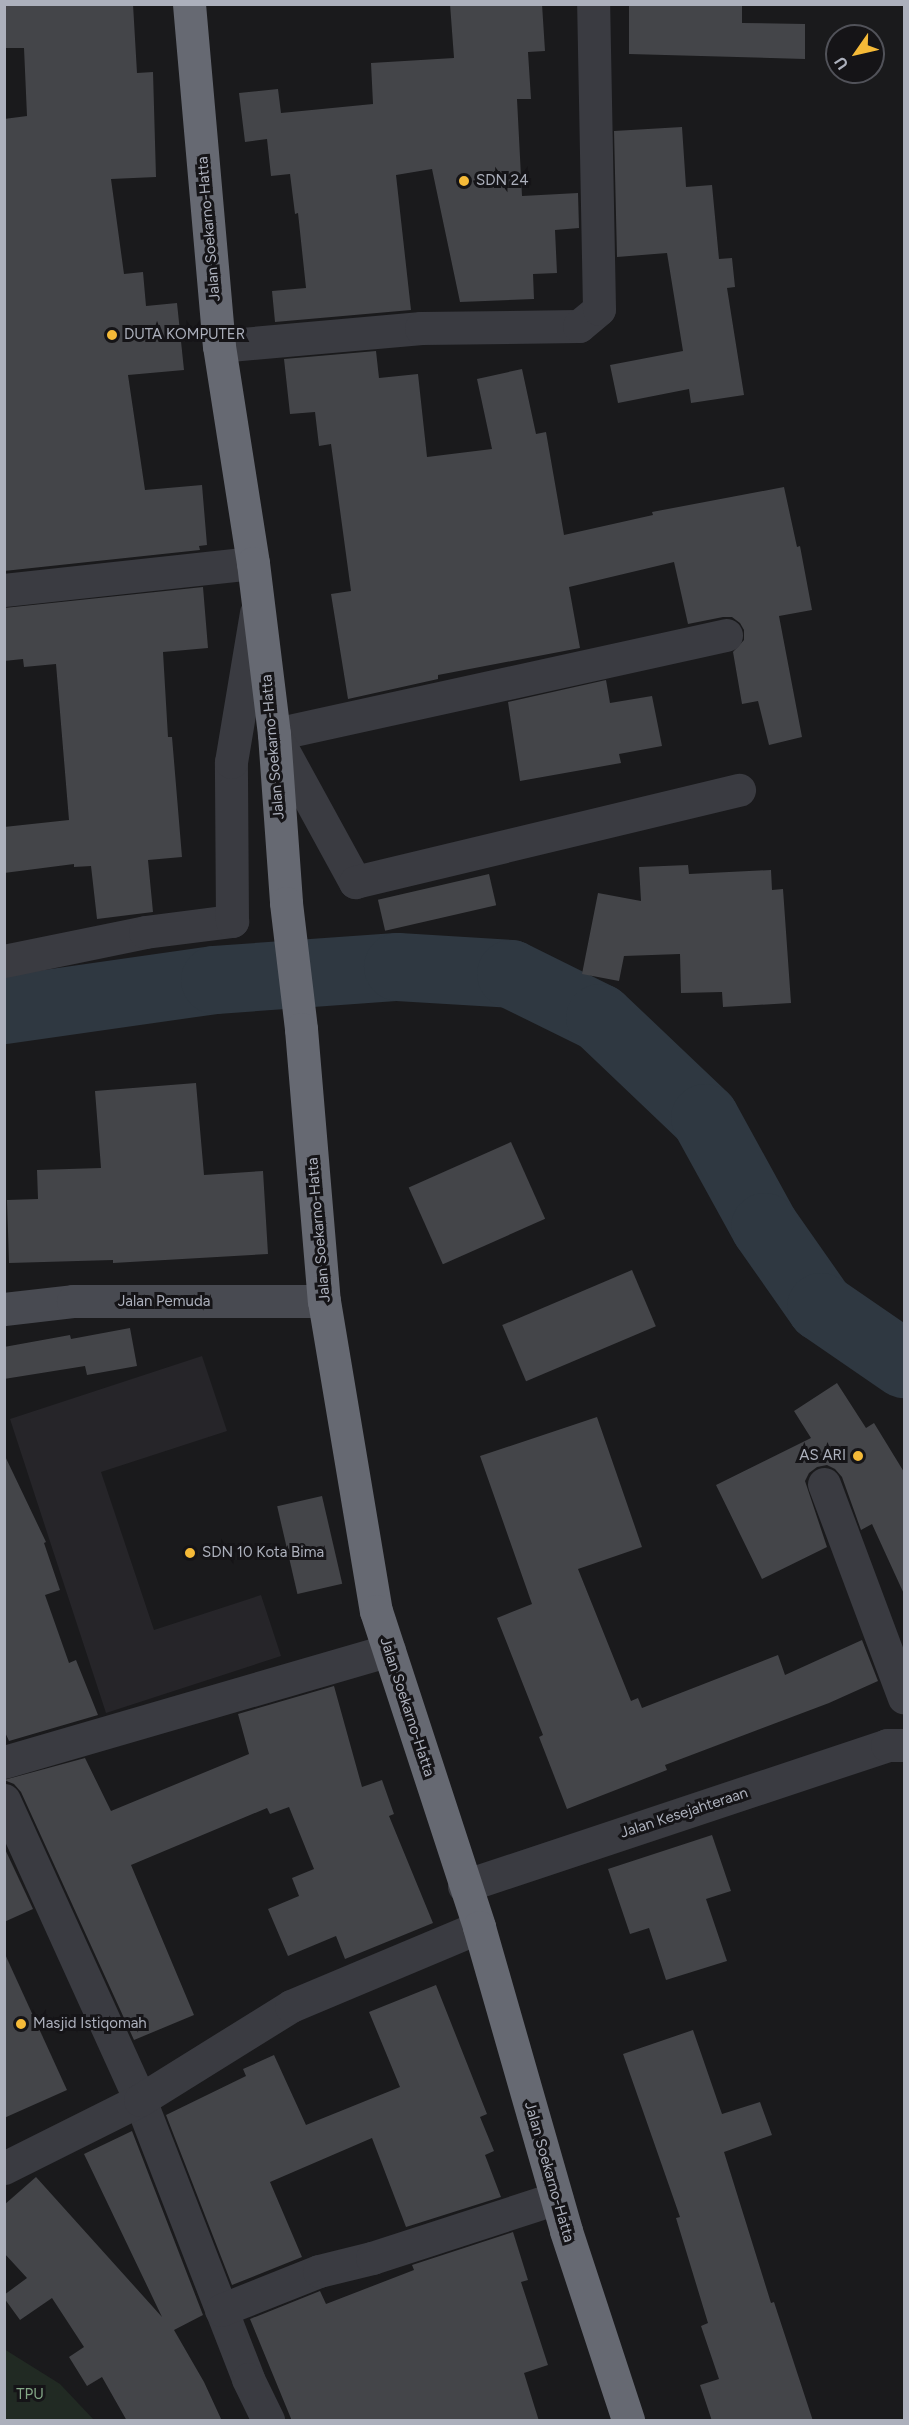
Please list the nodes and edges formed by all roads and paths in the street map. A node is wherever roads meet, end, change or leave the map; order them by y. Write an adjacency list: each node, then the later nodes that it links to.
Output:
1 (189, 4): 3 (highway, Jalan Soekarno-Hatta)
2 (593, 4): 3 (street)
3 (219, 346): 4 (highway, Jalan Soekarno-Hatta)
4 (253, 563): 5 (street); 6 (highway, Jalan Soekarno-Hatta)
5 (4, 590)
6 (257, 603): 8 (highway, Jalan Soekarno-Hatta); 10 (street)
7 (726, 635): 8 (street)
8 (274, 734): 9 (street); 11 (highway, Jalan Soekarno-Hatta)
9 (739, 790)
10 (4, 961)
11 (324, 1301): 12 (street, Jalan Pemuda); 14 (highway, Jalan Soekarno-Hatta)
12 (4, 1309)
13 (824, 1484): 15 (street)
14 (389, 1650): 17 (street); 19 (highway, Jalan Soekarno-Hatta)
15 (904, 1698)
16 (904, 1745): 19 (street, Jalan Kesejahteraan)
17 (4, 1762)
18 (4, 1800): 21 (street)
19 (464, 1886): 20 (highway, Jalan Soekarno-Hatta)
20 (478, 1927): 21 (street); 23 (highway, Jalan Soekarno-Hatta)
21 (140, 2100): 22 (street); 24 (street)
22 (4, 2168)
23 (556, 2198): 24 (street); 26 (highway, Jalan Soekarno-Hatta)
24 (221, 2310): 25 (street)
25 (268, 2421)
26 (628, 2421)

